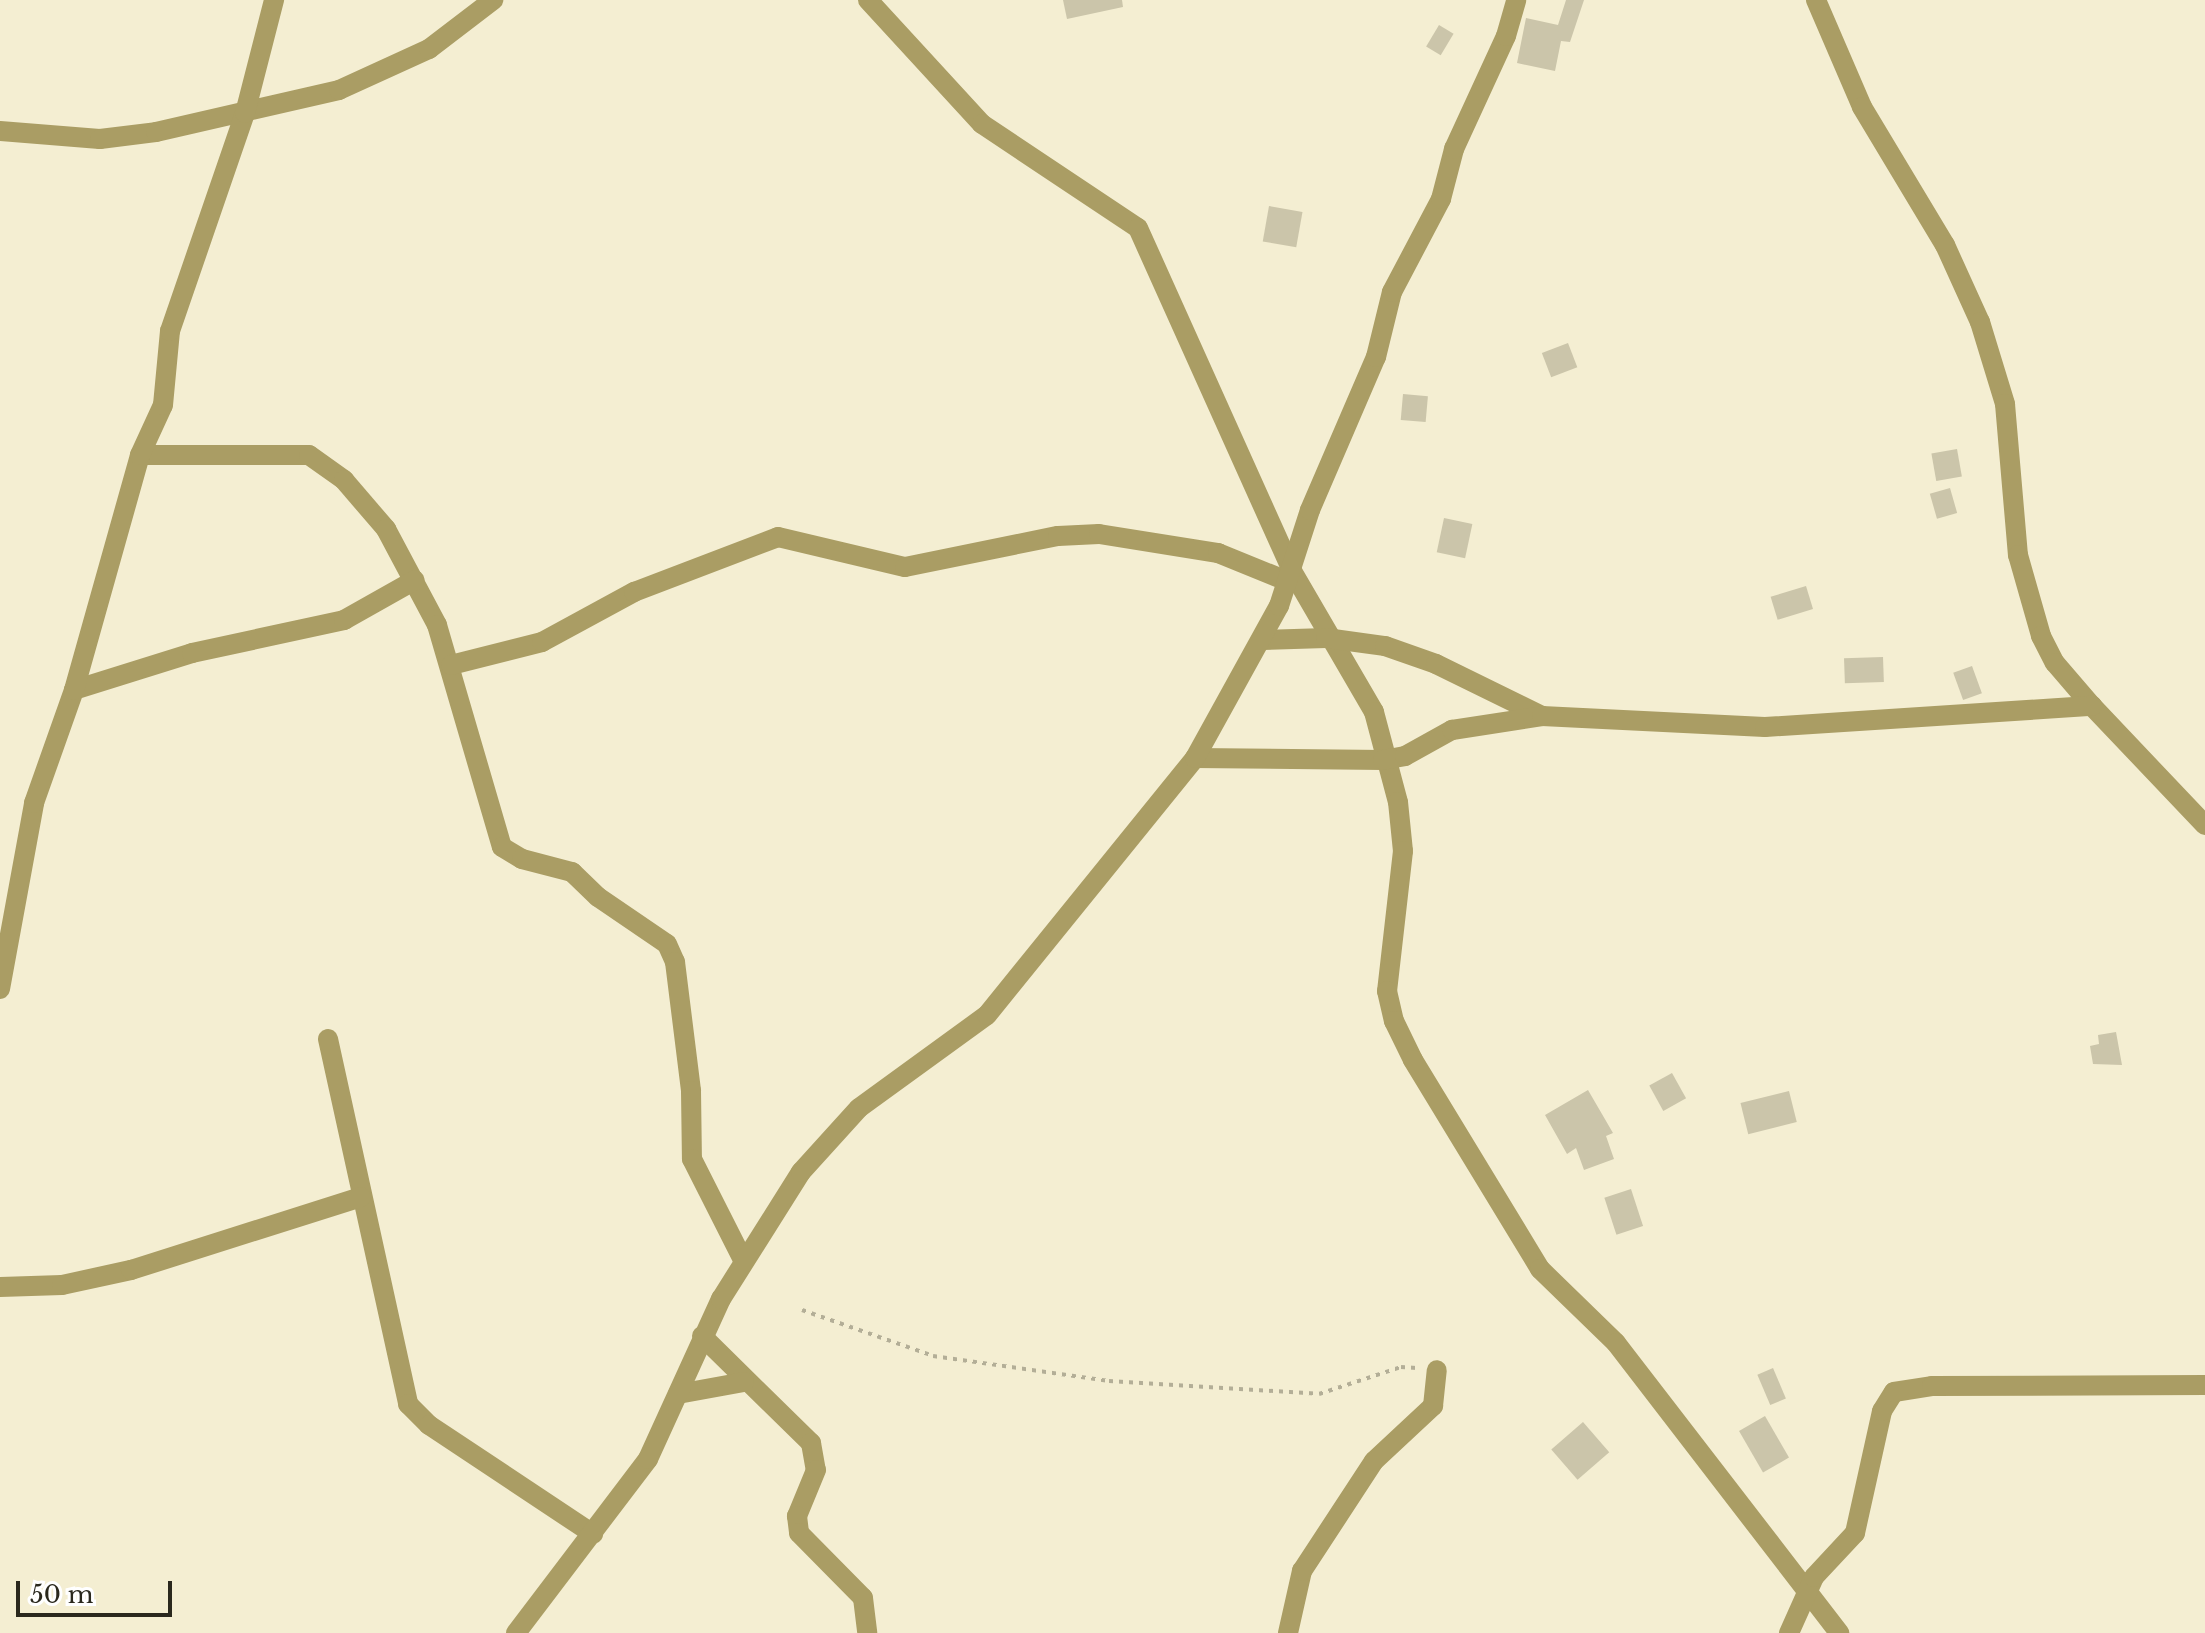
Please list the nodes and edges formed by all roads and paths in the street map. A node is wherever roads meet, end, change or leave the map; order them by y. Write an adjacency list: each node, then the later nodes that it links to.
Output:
1 (274, 0): 6 (street)
2 (493, 0): 6 (street)
3 (868, 0): 9 (street)
4 (1516, 0): 9 (street)
5 (1816, 0): 15 (street)
6 (245, 113): 7 (street); 8 (street)
7 (0, 131)
8 (140, 455): 10 (street); 14 (street)
9 (1290, 576): 11 (street); 12 (street); 13 (street)
10 (415, 580): 13 (street); 14 (street)
11 (1326, 638): 12 (street); 16 (street); 18 (street)
12 (1262, 640): 17 (street)
13 (451, 665): 23 (street)
14 (74, 690): 20 (street)
15 (2092, 706): 16 (street); 19 (street)
16 (1542, 716): 18 (street)
17 (1195, 758): 18 (street); 23 (street)
18 (1383, 760): 32 (street)
19 (2205, 825)
20 (0, 989)
21 (328, 1039): 22 (street)
22 (361, 1197): 24 (street); 31 (street)
23 (743, 1260): 26 (street)
24 (0, 1287)
25 (802, 1310): 27 (path)
26 (702, 1336): 28 (street); 30 (street)
27 (1437, 1370): 35 (street)
28 (744, 1382): 30 (street); 34 (street)
29 (2205, 1385): 32 (street)
30 (678, 1394): 31 (street)
31 (593, 1534): 33 (street)
32 (1809, 1597): 36 (street); 37 (street)
33 (516, 1633)
34 (867, 1633)
35 (1288, 1633)
36 (1789, 1633)
37 (1839, 1633)

